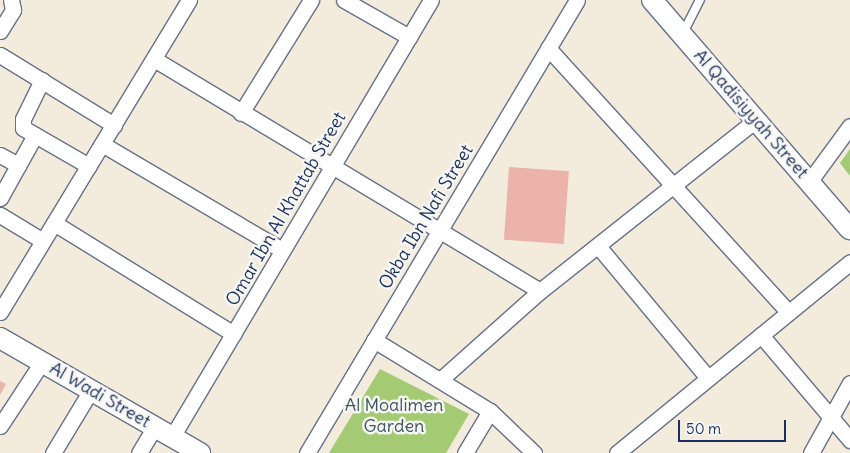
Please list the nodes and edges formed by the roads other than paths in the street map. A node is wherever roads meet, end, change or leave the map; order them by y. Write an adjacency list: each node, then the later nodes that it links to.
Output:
1 (12, 0): 9 (street)
2 (190, 0): 14 (street)
3 (311, 0): 16 (street)
4 (344, 0): 11 (street)
5 (431, 0): 11 (street, Omar Ibn Al Khattab Street)
6 (577, 0): 12 (street, Okba Ibn Nafi Street)
7 (652, 0): 10 (street, Al Qadisiyyah Street)
8 (700, 0): 10 (lane)
9 (0, 31)
10 (682, 35): 17 (street, Al Qadisiyyah Street)
11 (409, 37): 25 (street, Omar Ibn Al Khattab Street)
12 (548, 48): 27 (street); 31 (street, Okba Ibn Nafi Street)
13 (0, 55): 15 (street)
14 (154, 59): 16 (street); 18 (street)
15 (42, 80): 18 (street); 20 (street)
16 (241, 113): 25 (street)
17 (756, 120): 26 (street, Al Qadisiyyah Street); 27 (street)
18 (114, 124): 21 (street)
19 (850, 126): 26 (street)
20 (35, 135): 23 (street); 24 (street)
21 (102, 144): 24 (street); 35 (street)
22 (0, 155): 23 (street)
23 (18, 165): 28 (street)
24 (89, 166): 30 (street)
25 (332, 166): 31 (street); 35 (street, Omar Ibn Al Khattab Street)
26 (809, 182): 32 (street, Al Qadisiyyah Street)
27 (673, 186): 34 (street); 39 (street)
28 (0, 198)
29 (0, 216): 33 (street)
30 (54, 223): 33 (street); 40 (street)
31 (440, 229): 37 (street); 43 (street, Okba Ibn Nafi Street)
32 (850, 229)
33 (43, 241): 38 (street)
34 (598, 246): 37 (street); 45 (street)
35 (282, 250): 40 (street, Omar Ibn Al Khattab Street)
36 (850, 262): 39 (street)
37 (540, 291): 46 (street)
38 (0, 312)
39 (788, 312): 41 (street)
40 (234, 334): 52 (street, Omar Ibn Al Khattab Street)
41 (761, 335): 45 (street); 50 (street)
42 (0, 338): 44 (street, Al Wadi Street)
43 (374, 340): 46 (street); 57 (street, Okba Ibn Nafi Street)
44 (42, 362): 48 (street, Al Wadi Street); 51 (street)
45 (708, 378): 60 (street)
46 (440, 380): 49 (street)
47 (850, 383): 50 (street)
48 (91, 390): 52 (street, Al Wadi Street); 54 (street)
49 (490, 412): 58 (street); 59 (street)
50 (831, 417): 53 (street); 61 (street)
51 (0, 426)
52 (164, 432): 55 (street, Omar Ibn Al Khattab Street); 56 (street, Al Wadi Street)
53 (850, 440)
54 (53, 453)
55 (139, 453)
56 (200, 453)
57 (306, 453)
58 (465, 453)
59 (534, 453)
60 (616, 453)
61 (811, 453)

